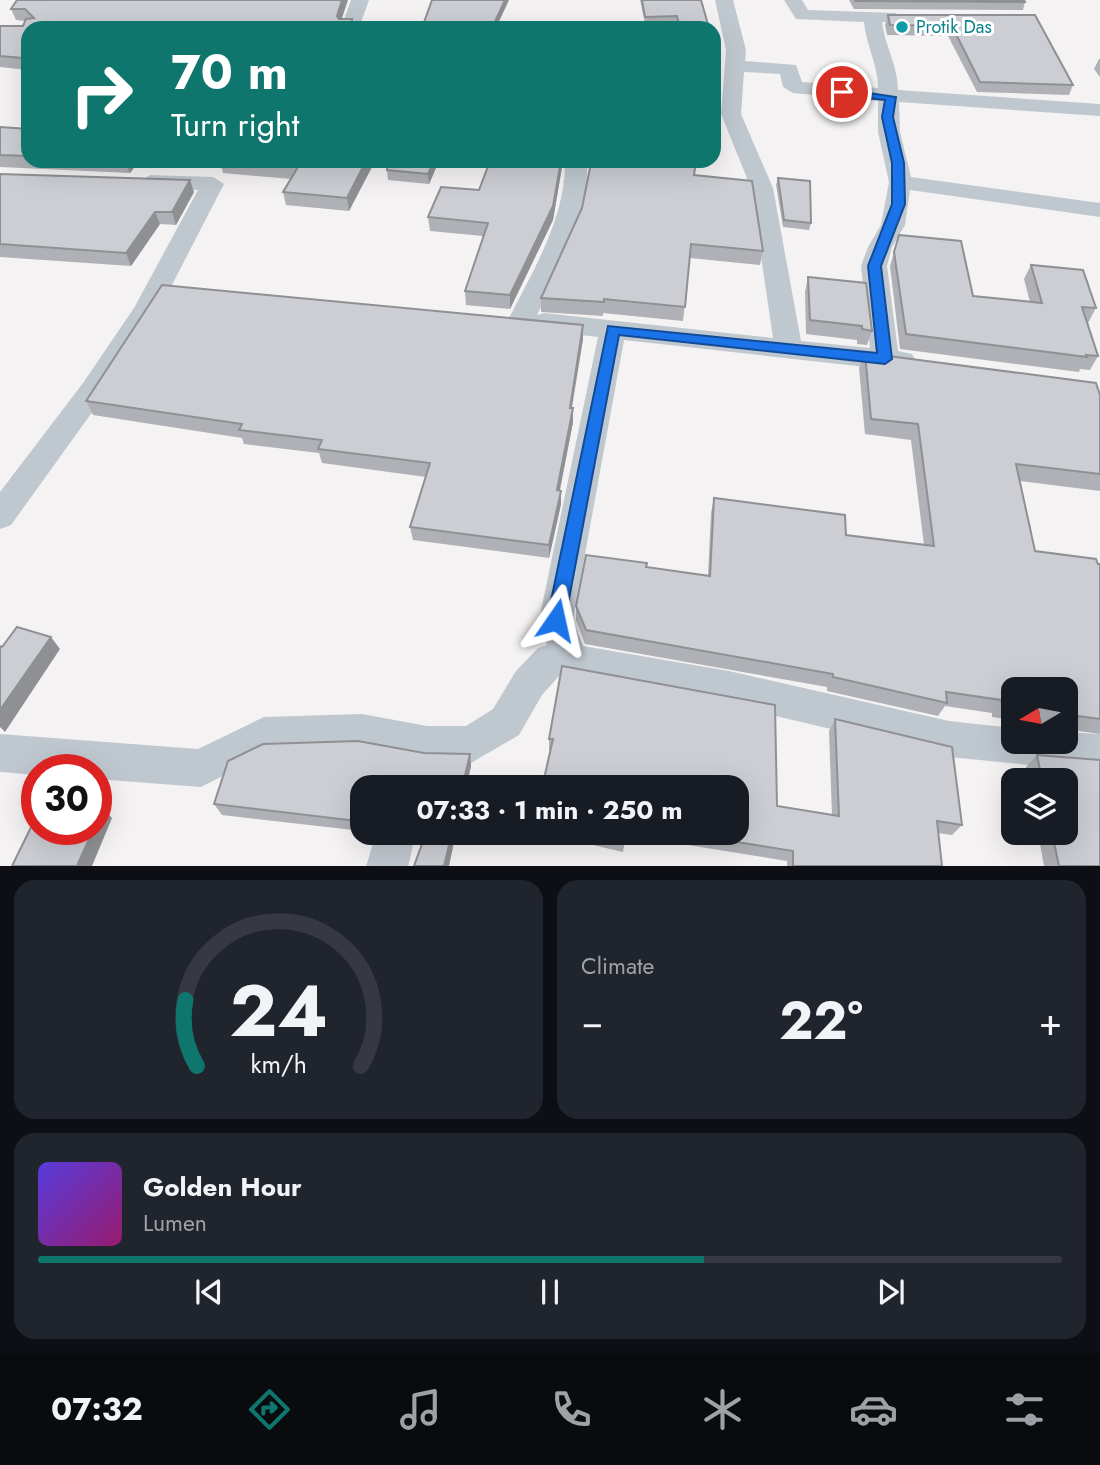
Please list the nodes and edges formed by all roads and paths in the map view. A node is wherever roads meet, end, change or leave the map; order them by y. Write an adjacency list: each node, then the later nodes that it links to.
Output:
1 (360, 0): 6 (street)
2 (724, 0): 7 (street)
3 (793, 0): 4 (street)
4 (872, 17): 5 (street); 8 (street)
5 (906, 17)
6 (352, 21)
7 (729, 55): 8 (street); 15 (street)
8 (891, 97): 9 (street); 12 (street)
9 (1100, 110)
10 (576, 168): 14 (street)
11 (134, 181): 18 (street)
12 (900, 182): 13 (street); 16 (street)
13 (1100, 210)
14 (613, 329): 15 (street); 19 (street)
15 (788, 347): 16 (street)
16 (885, 359): 17 (street)
17 (925, 364)
18 (0, 516)
19 (570, 660): 20 (street); 21 (street)
20 (0, 753)
21 (1100, 753)

